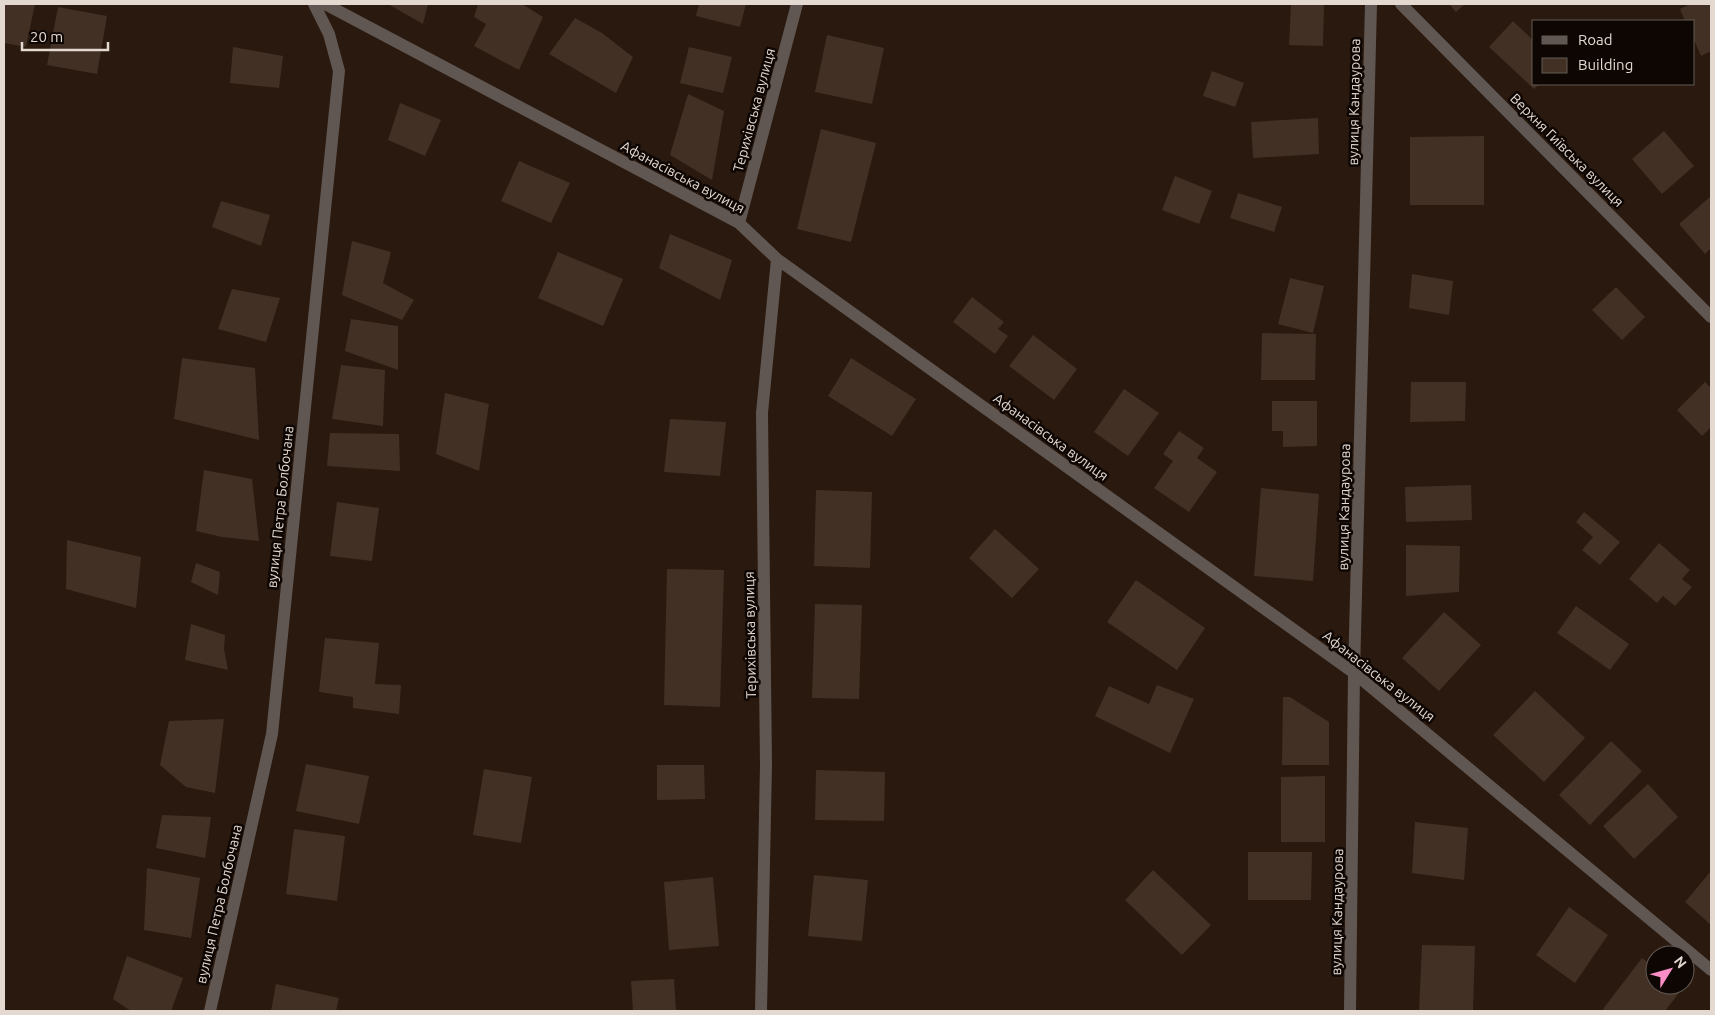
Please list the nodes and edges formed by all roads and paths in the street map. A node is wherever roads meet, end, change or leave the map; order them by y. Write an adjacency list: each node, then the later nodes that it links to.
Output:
1 (314, 4): 11 (street, вулиця Петра Болбочана)
2 (325, 4): 6 (street, Афанасівська вулиця)
3 (797, 4): 6 (street, Терихівська вулиця)
4 (1371, 4): 9 (street, вулиця Кандаурова)
5 (1401, 4): 8 (street, Верхня Гиївська вулиця)
6 (739, 223): 7 (street, Афанасівська вулиця)
7 (777, 259): 9 (street, Афанасівська вулиця); 12 (street, Терихівська вулиця)
8 (1711, 317)
9 (1354, 673): 10 (street, Афанасівська вулиця); 13 (street, вулиця Кандаурова)
10 (1711, 970)
11 (210, 1011)
12 (761, 1011)
13 (1350, 1011)

